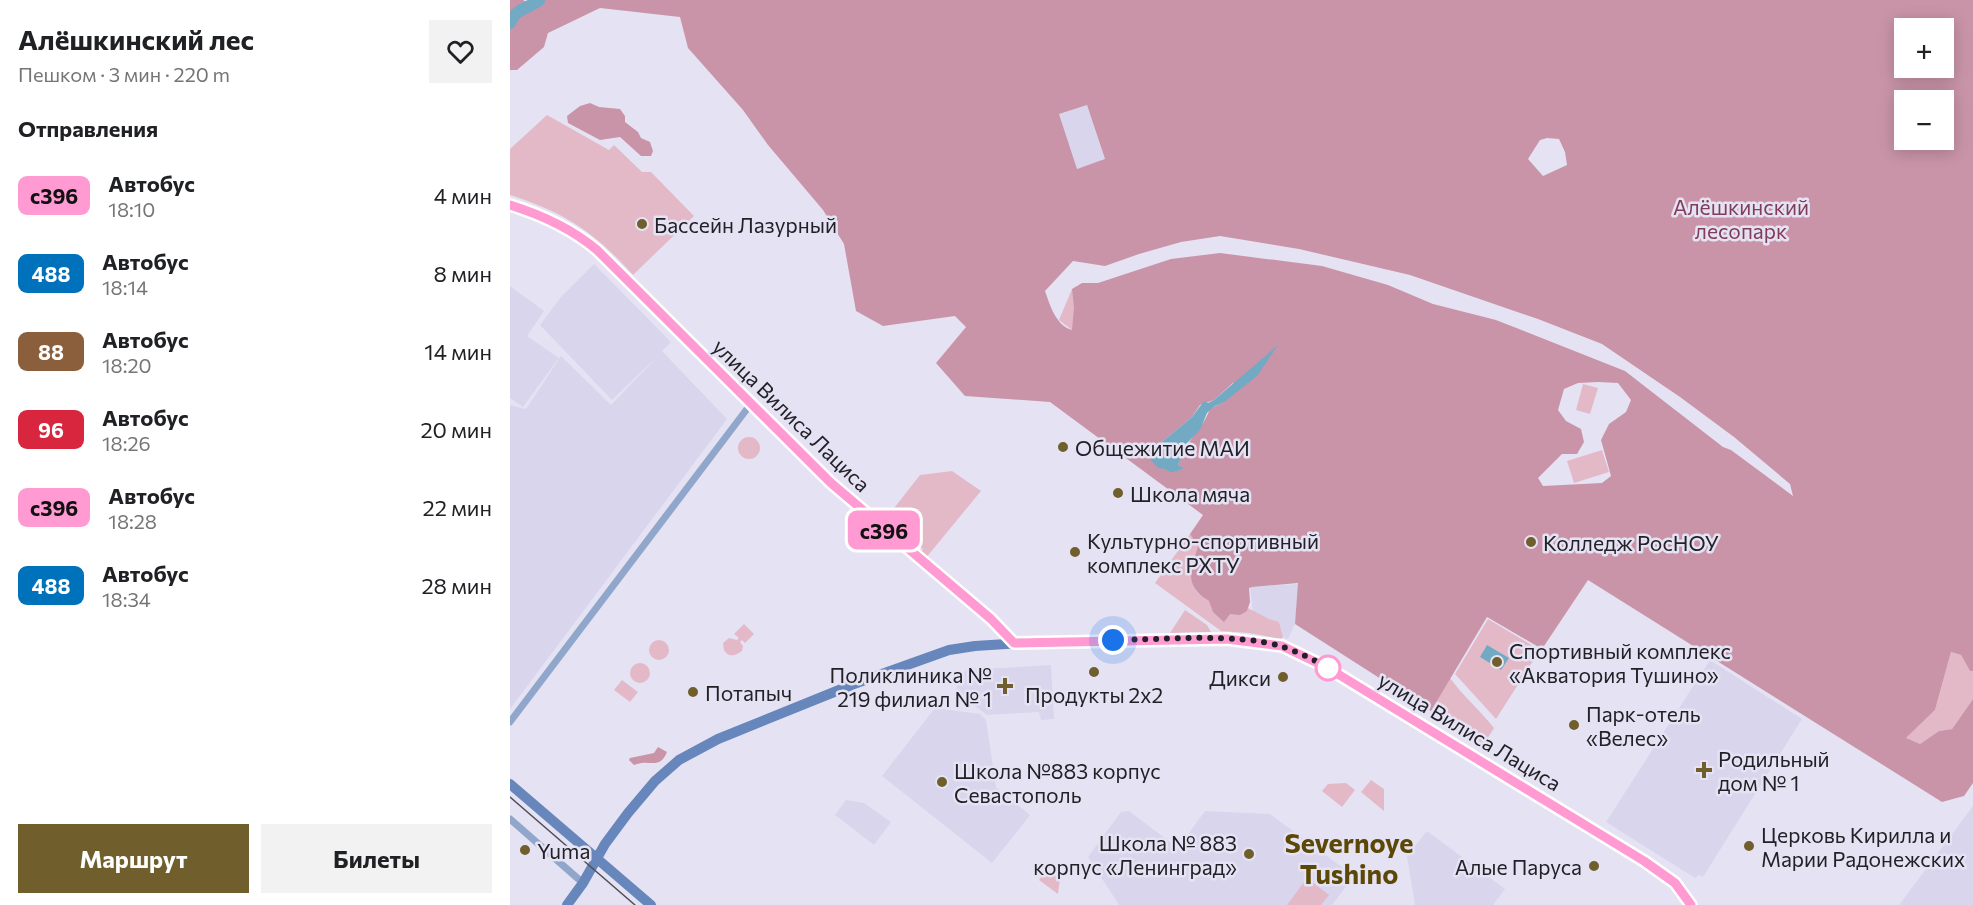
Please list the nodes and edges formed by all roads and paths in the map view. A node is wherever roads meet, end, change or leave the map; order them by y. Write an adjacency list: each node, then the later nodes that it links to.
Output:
1 (510, 205): 2 (street, улица Вилиса Лациса)
2 (750, 405): 3 (street, улица Вилиса Лациса); 4 (street)
3 (1014, 643): 7 (main road); 11 (main road, улица Вилиса Лациса)
4 (510, 722)
5 (510, 784): 7 (main road)
6 (510, 819): 8 (street)
7 (596, 858): 8 (main road); 10 (main road)
8 (583, 883): 9 (main road)
9 (567, 905)
10 (651, 905)
11 (1691, 905)

